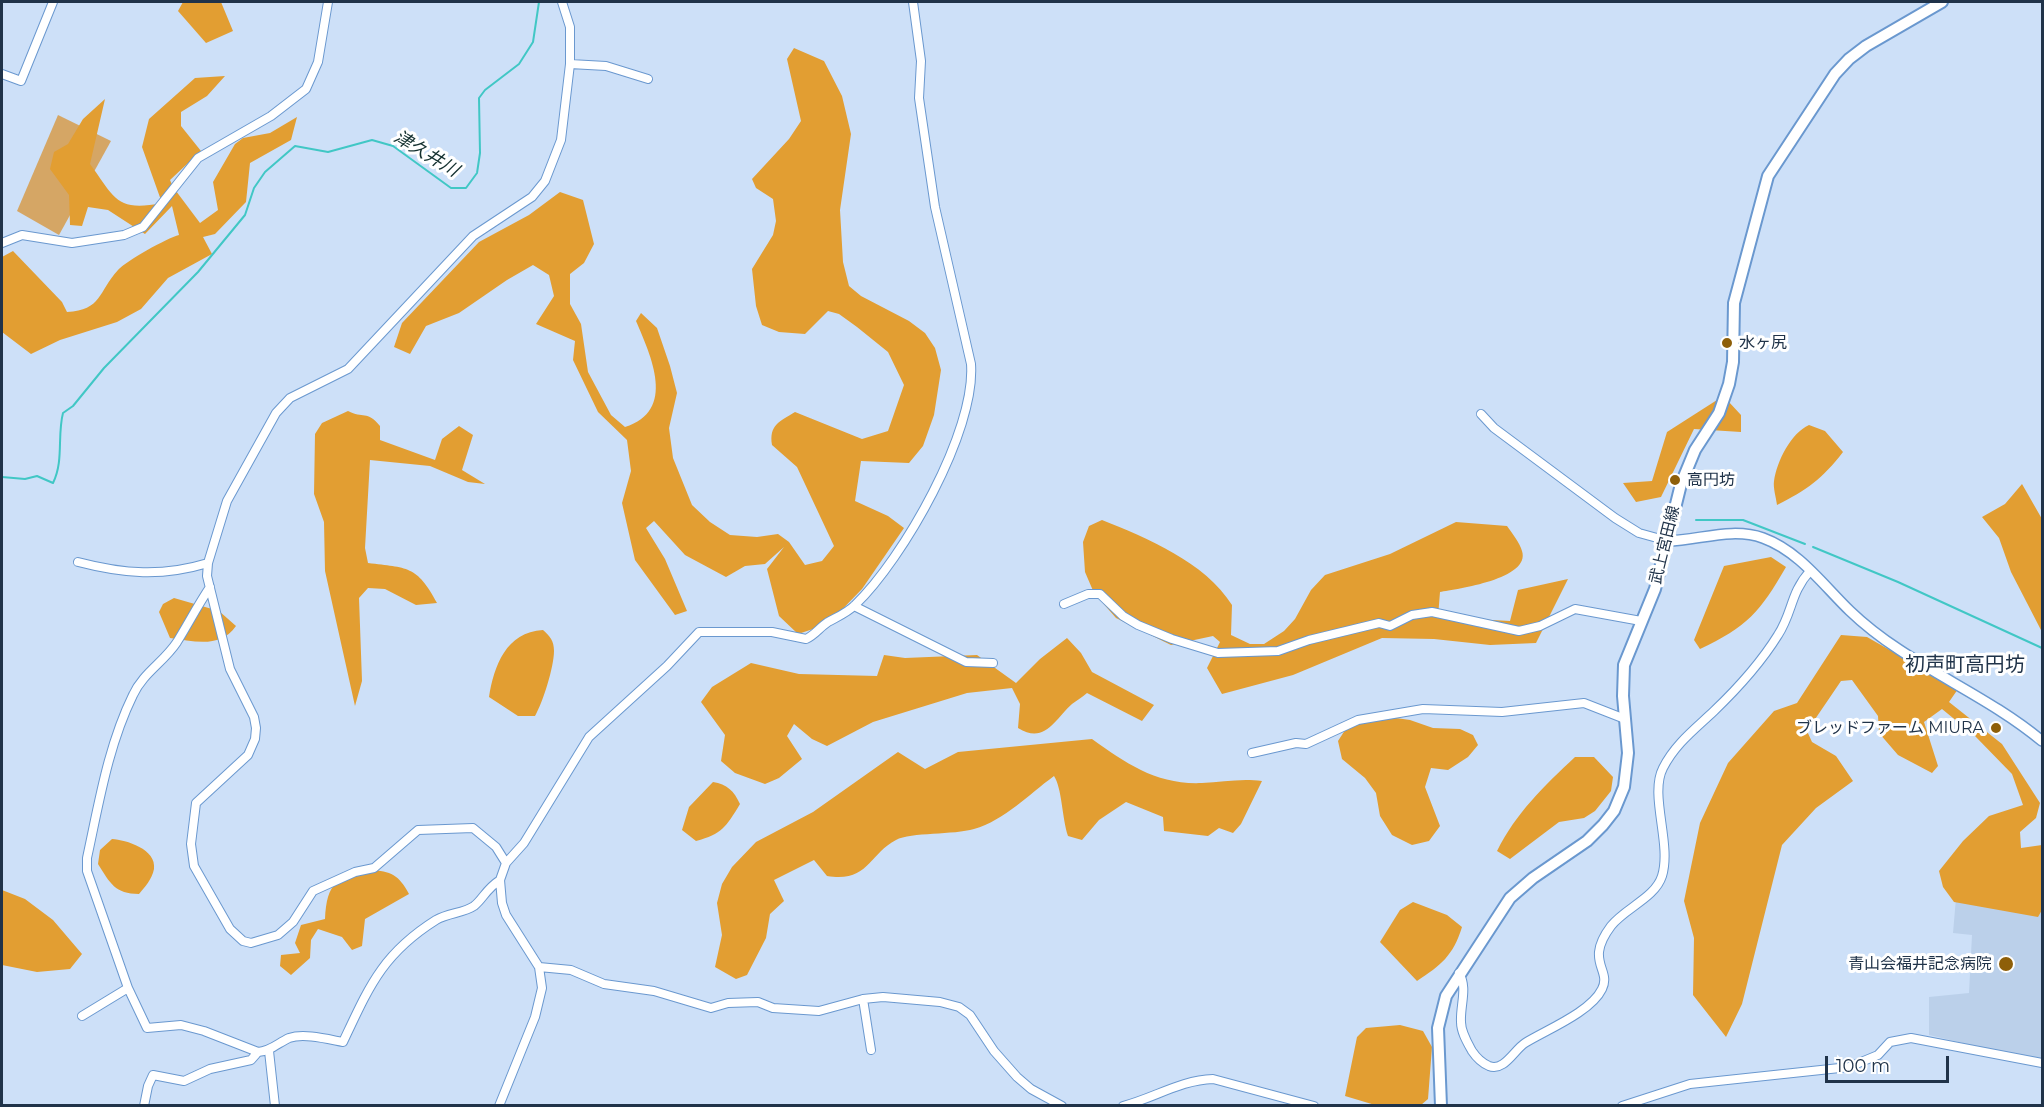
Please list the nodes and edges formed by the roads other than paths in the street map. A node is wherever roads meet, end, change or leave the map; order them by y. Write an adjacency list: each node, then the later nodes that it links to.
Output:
1 (53, 2): 7 (street)
2 (328, 2): 9 (street)
3 (562, 2): 6 (street)
4 (913, 2): 17 (street)
5 (1942, 2): 11 (main road, 武上宮田線)
6 (570, 64): 8 (street); 13 (street)
7 (2, 74)
8 (648, 79)
9 (2, 243)
10 (1481, 414): 11 (street)
11 (1668, 541): 14 (street); 18 (main road, 武上宮田線)
12 (78, 562): 13 (street)
13 (208, 563): 15 (street)
14 (1810, 571): 21 (street); 26 (street)
15 (210, 587): 23 (street); 27 (street)
16 (1064, 604): 18 (street)
17 (854, 606): 19 (street); 23 (street)
18 (1641, 621): 20 (main road, 武上宮田線)
19 (993, 663)
20 (1625, 718): 22 (street); 26 (main road, 武上宮田線)
21 (2043, 741)
22 (1252, 753)
23 (506, 862): 24 (street)
24 (500, 880): 25 (street); 31 (street)
25 (539, 967): 28 (street); 36 (street)
26 (1459, 973): 40 (main road, 武上宮田線)
27 (128, 988): 29 (street); 32 (street)
28 (862, 999): 30 (street); 37 (street)
29 (82, 1016)
30 (871, 1050)
31 (269, 1051): 32 (street); 35 (street)
32 (258, 1052): 34 (street)
33 (2043, 1063): 41 (street)
34 (144, 1106)
35 (275, 1106)
36 (499, 1106)
37 (1062, 1106)
38 (1123, 1106): 39 (street)
39 (1314, 1106)
40 (1441, 1106)
41 (1622, 1106)

